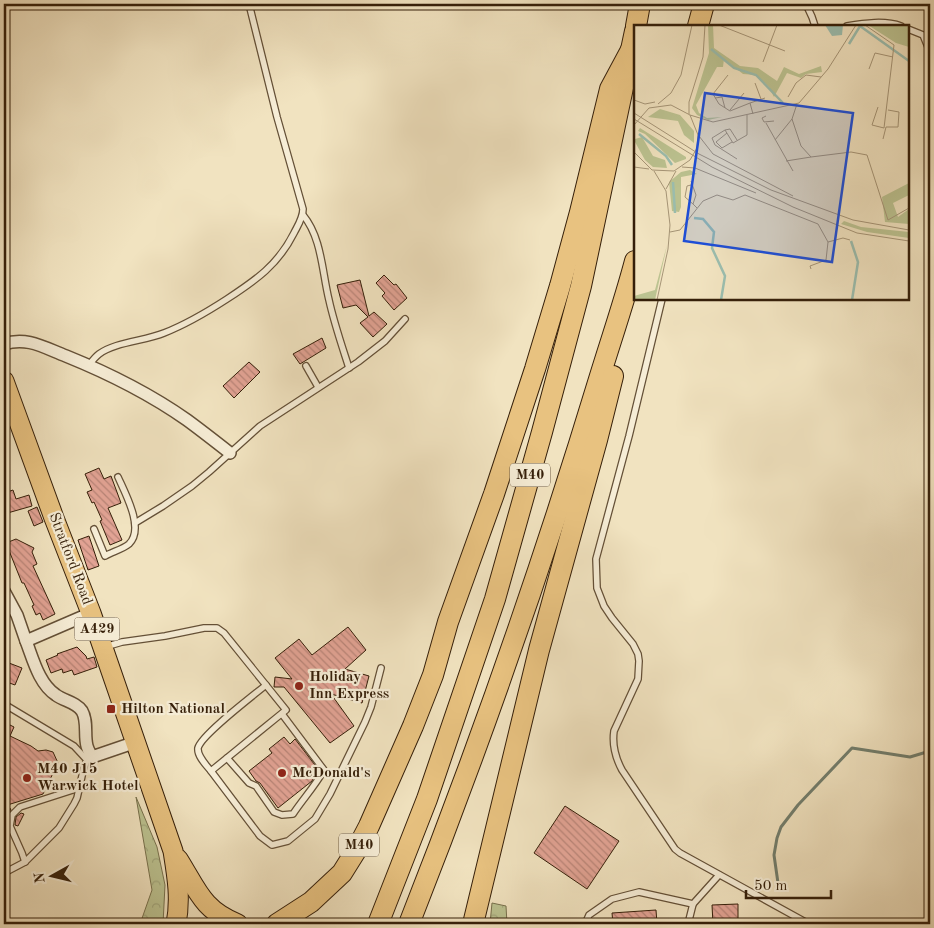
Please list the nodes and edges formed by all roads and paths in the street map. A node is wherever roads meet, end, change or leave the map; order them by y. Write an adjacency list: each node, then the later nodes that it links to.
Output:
1 (249, 4): 13 (lane)
2 (640, 4): 5 (highway)
3 (704, 4): 6 (highway)
4 (806, 4): 7 (lane)
5 (636, 25)
6 (698, 25)
7 (815, 25)
8 (856, 25): 9 (lane)
9 (898, 25)
10 (909, 29): 12 (lane)
11 (634, 40): 48 (highway, M40); 49 (highway, M40)
12 (930, 52)
13 (303, 215): 19 (lane); 21 (lane)
14 (634, 265): 15 (highway, M40)
15 (629, 285): 50 (highway, M40); 51 (highway, M40)
16 (662, 300): 44 (lane)
17 (405, 319): 21 (lane)
18 (4, 344): 19 (street)
19 (89, 366): 24 (street)
20 (306, 366): 23 (lane)
21 (349, 368): 23 (lane)
22 (4, 380): 29 (highway, Stratford Road / A429)
23 (318, 388): 24 (lane)
24 (230, 453): 26 (lane)
25 (118, 477): 26 (lane)
26 (135, 522): 27 (lane)
27 (94, 529)
28 (4, 591): 30 (street)
29 (91, 613): 30 (street); 31 (highway, Stratford Road / A429)
30 (26, 641): 38 (street)
31 (103, 647): 33 (lane); 36 (highway, Stratford Road / A429)
32 (381, 668): 39 (lane)
33 (266, 685): 35 (lane); 39 (lane)
34 (4, 704): 38 (lane)
35 (282, 714): 37 (lane); 37 (lane)
36 (136, 742): 38 (street); 41 (highway, Stratford Road / A429)
37 (227, 758): 39 (lane)
38 (89, 759): 40 (lane)
39 (211, 772)
40 (79, 788): 42 (lane); 42 (lane)
41 (173, 851): 46 (highway, Stratford Road / A429); 47 (highway, Stratford Road / A429)
42 (25, 862): 43 (lane)
43 (4, 873)
44 (719, 875): 45 (lane); 54 (lane)
45 (693, 904): 52 (lane); 53 (lane)
46 (176, 924)
47 (238, 924)
48 (277, 924)
49 (378, 924)
50 (409, 924)
51 (473, 924)
52 (585, 924)
53 (688, 924)
54 (809, 924)

